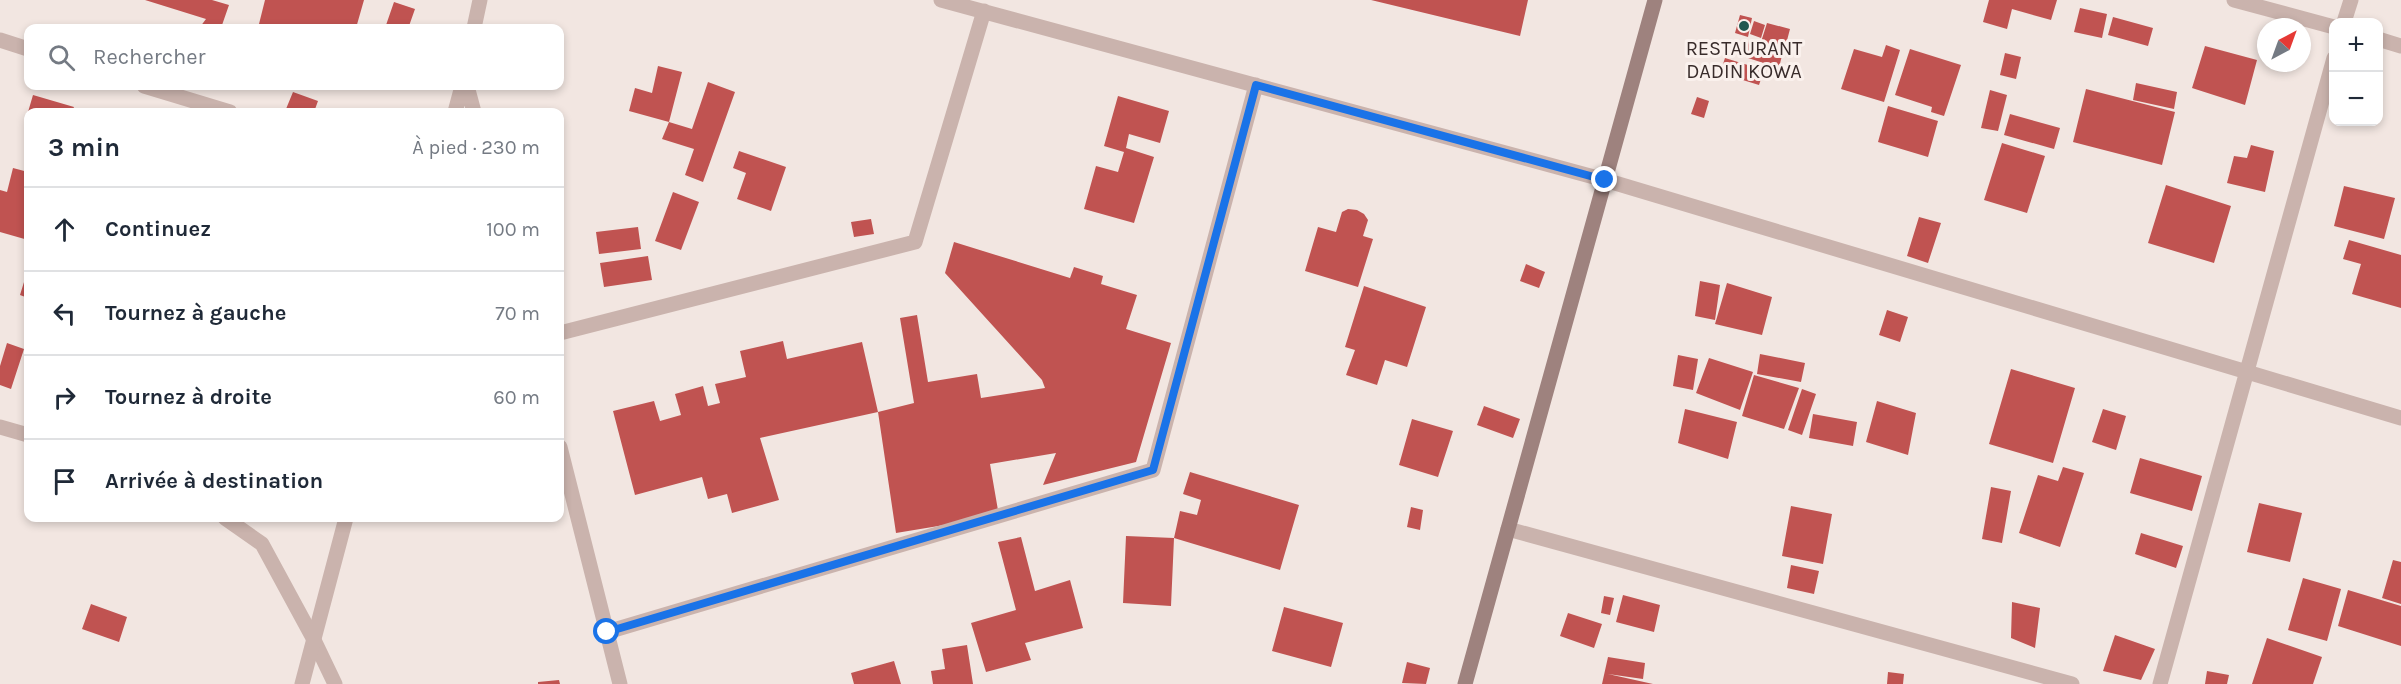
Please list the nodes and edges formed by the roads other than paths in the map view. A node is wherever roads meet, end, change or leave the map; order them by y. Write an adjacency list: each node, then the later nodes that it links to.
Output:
1 (480, 0): 8 (street)
2 (941, 0): 6 (street)
3 (1655, 0): 22 (street)
4 (2234, 0): 9 (street)
5 (2350, 0): 7 (street)
6 (984, 10): 15 (street); 23 (street)
7 (2345, 18)
8 (475, 24)
9 (2329, 26)
10 (0, 40): 13 (street)
11 (2383, 40): 12 (street)
12 (2401, 46)
13 (24, 48)
14 (2330, 72): 24 (street)
15 (1256, 85): 22 (street); 32 (street)
16 (157, 90): 19 (street)
17 (461, 90): 20 (street)
18 (468, 90): 21 (street)
19 (217, 108)
20 (456, 108)
21 (473, 108)
22 (1605, 180): 24 (street); 31 (street)
23 (564, 332)
24 (2246, 372): 25 (street); 39 (street)
25 (2401, 418)
26 (0, 427): 27 (street)
27 (24, 434)
28 (564, 463): 32 (street)
29 (231, 522): 33 (street)
30 (345, 522): 33 (street)
31 (1508, 529): 37 (street); 38 (street)
32 (607, 632): 36 (street)
33 (313, 638): 34 (street); 35 (street)
34 (302, 684)
35 (335, 684)
36 (620, 684)
37 (1465, 684)
38 (2072, 684)
39 (2160, 684)

